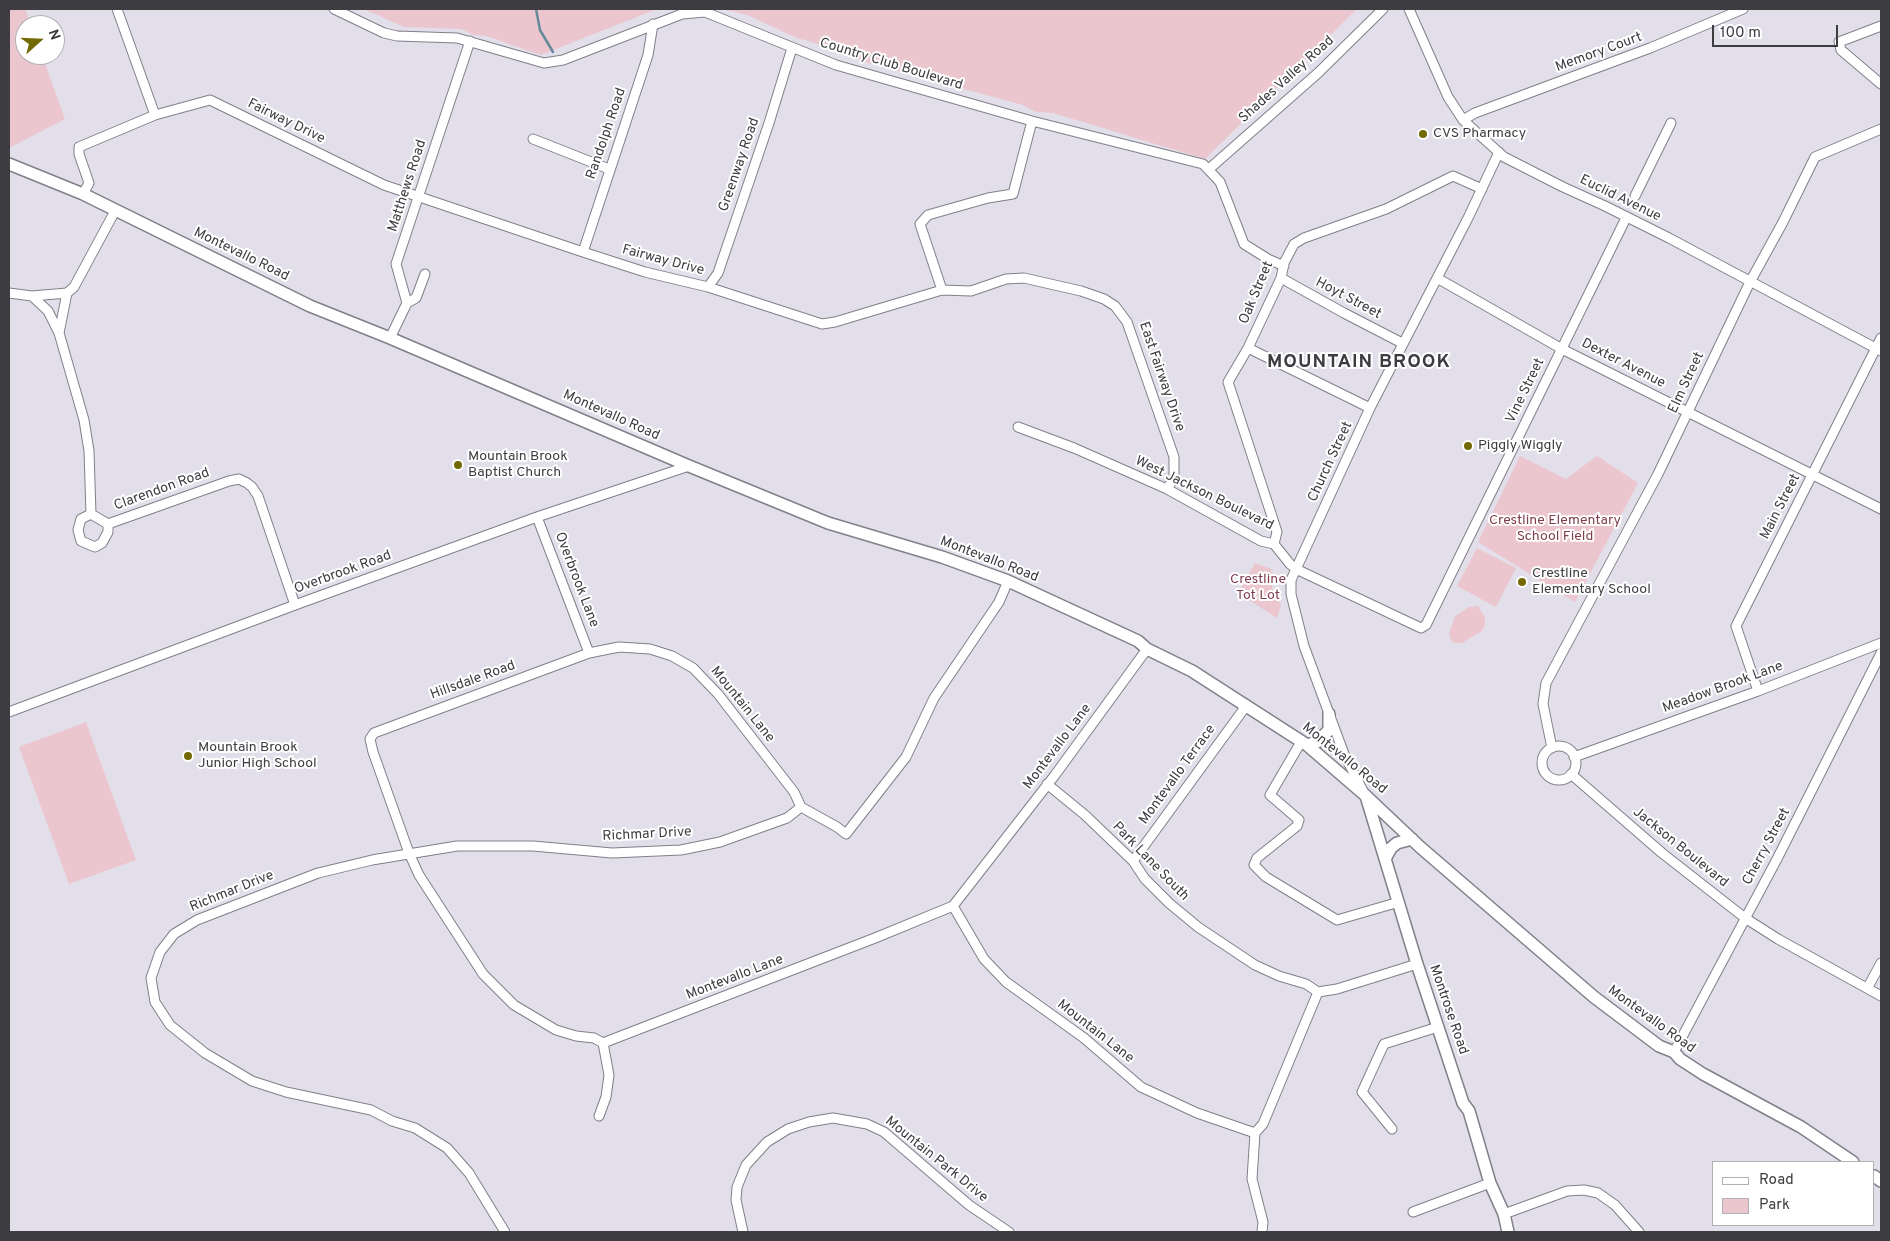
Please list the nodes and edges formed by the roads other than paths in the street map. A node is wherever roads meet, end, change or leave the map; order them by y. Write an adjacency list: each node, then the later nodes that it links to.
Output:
1 (117, 9): 11 (street)
2 (334, 9): 8 (street, Country Club Boulevard)
3 (1383, 9): 20 (street, Shades Valley Road)
4 (1409, 9): 12 (street, Euclid Avenue)
5 (1743, 9): 12 (street, Memory Court)
6 (653, 24): 8 (street, Country Club Boulevard); 9 (street, Country Club Boulevard); 19 (street, Randolph Road)
7 (1881, 26): 10 (street)
8 (470, 41): 23 (street, Matthews Road)
9 (792, 48): 13 (street, Country Club Boulevard); 33 (street, Greenway Road)
10 (1881, 84)
11 (155, 115): 22 (street); 23 (street, Fairway Drive)
12 (1463, 120): 17 (street, Euclid Avenue)
13 (1032, 121): 20 (street, Country Club Boulevard); 34 (street)
14 (1671, 123): 24 (street)
15 (1881, 129): 32 (street, Elm Street)
16 (533, 139): 19 (street)
17 (1499, 152): 21 (street, Church Street); 26 (street, Euclid Avenue)
18 (9, 164): 22 (main road, Montevallo Road)
19 (609, 169): 27 (street, Randolph Road)
20 (1209, 169): 28 (street)
21 (1482, 189): 28 (street, Oak Street); 31 (street, Church Street)
22 (83, 194): 25 (main road, Montevallo Road)
23 (419, 196): 27 (street, Fairway Drive); 38 (street, Matthews Road)
24 (1635, 196)
25 (114, 211): 36 (street); 40 (main road, Montevallo Road)
26 (1626, 218): 32 (street, Euclid Avenue); 44 (street, Vine Street)
27 (582, 252): 33 (street, Fairway Drive)
28 (1284, 266): 30 (street, Oak Street)
29 (425, 274): 38 (street)
30 (1281, 278): 42 (street, Hoyt Street); 43 (street, Oak Street)
31 (1437, 278): 42 (street, Church Street); 44 (street, Dexter Avenue)
32 (1750, 282): 45 (street, Euclid Avenue); 47 (street, Elm Street)
33 (708, 287): 34 (street, Fairway Drive)
34 (942, 290): 51 (street, East Fairway Drive)
35 (9, 293): 37 (street)
36 (67, 293): 37 (street); 39 (street)
37 (32, 296): 39 (street)
38 (407, 303): 40 (street)
39 (59, 333): 53 (street)
40 (390, 338): 49 (main road, Montevallo Road)
41 (1881, 338): 45 (street, Main Street)
42 (1402, 343): 46 (street, Church Street)
43 (1248, 348): 46 (street); 56 (street, Oak Street)
44 (1562, 349): 47 (street, Dexter Avenue); 60 (street, Vine Street)
45 (1879, 350): 50 (street, Main Street)
46 (1370, 408): 57 (street, Church Street)
47 (1688, 413): 50 (street, Dexter Avenue); 70 (street, Elm Street)
48 (1018, 427): 51 (street, West Jackson Boulevard)
49 (689, 466): 54 (street, Overbrook Road); 58 (main road, Montevallo Road)
50 (1813, 475): 52 (street, Dexter Avenue); 65 (street, Main Street)
51 (1167, 490): 56 (street, West Jackson Boulevard)
52 (1881, 509)
53 (91, 514): 55 (street, Clarendon Road); 55 (street)
54 (537, 517): 59 (street, Overbrook Road); 63 (street, Overbrook Lane)
55 (108, 524): 59 (street, Clarendon Road)
56 (1274, 544): 57 (street, West Jackson Boulevard)
57 (1296, 568): 60 (street, West Jackson Boulevard); 68 (street, Church Street)
58 (1008, 581): 62 (main road, Montevallo Road); 75 (street)
59 (295, 605): 67 (street, Overbrook Road)
60 (1421, 628)
61 (1881, 643): 65 (street, Meadow Brook Lane)
62 (1147, 649): 66 (main road, Montevallo Road); 73 (street, Montevallo Lane)
63 (590, 653): 75 (street, Mountain Lane); 77 (street, Hillsdale Road)
64 (1881, 653): 82 (street, Cherry Street)
65 (1758, 691): 71 (street, Meadow Brook Lane)
66 (1246, 706): 69 (main road, Montevallo Road); 79 (street, Montevallo Terrace)
67 (9, 712)
68 (1329, 714): 69 (main road); 74 (street, Church Street)
69 (1304, 744): 74 (main road, Montevallo Road); 80 (street)
70 (1552, 748): 71 (street); 72 (street)
71 (1574, 757): 72 (street)
72 (1571, 774): 82 (street, Jackson Boulevard)
73 (1047, 784): 79 (street, Park Lane South); 81 (street, Montevallo Lane)
74 (1365, 794): 76 (main road, Montevallo Road); 78 (main road, Montrose Road)
75 (801, 807): 77 (street, Richmar Drive)
76 (1412, 840): 78 (main road); 90 (main road, Montevallo Road)
77 (409, 853): 89 (street); 98 (street, Richmar Drive)
78 (1386, 857): 80 (main road, Montrose Road)
79 (1133, 861): 86 (street, Park Lane South)
80 (1399, 902): 84 (main road, Montrose Road)
81 (953, 906): 89 (street, Montevallo Lane); 93 (street, Mountain Lane)
82 (1744, 918): 85 (street, Jackson Boulevard); 90 (street, Cherry Street)
83 (1881, 963): 85 (street)
84 (1417, 964): 86 (street); 88 (main road, Montrose Road)
85 (1868, 987): 87 (street, Jackson Boulevard)
86 (1318, 992): 93 (street)
87 (1881, 996)
88 (1438, 1027): 92 (street); 95 (main road, Montrose Road)
89 (603, 1043): 91 (street)
90 (1674, 1052): 94 (main road, Montevallo Road)
91 (599, 1116)
92 (1392, 1130)
93 (1256, 1133): 101 (street)
94 (1852, 1161)
95 (1490, 1183): 96 (street); 97 (main road, Montrose Road)
96 (1413, 1212)
97 (1504, 1214): 102 (main road, Montrose Road); 103 (street)
98 (505, 1232)
99 (743, 1232): 100 (street, Mountain Park Drive)
100 (1009, 1232)
101 (1262, 1232)
102 (1508, 1232)
103 (1639, 1232)

